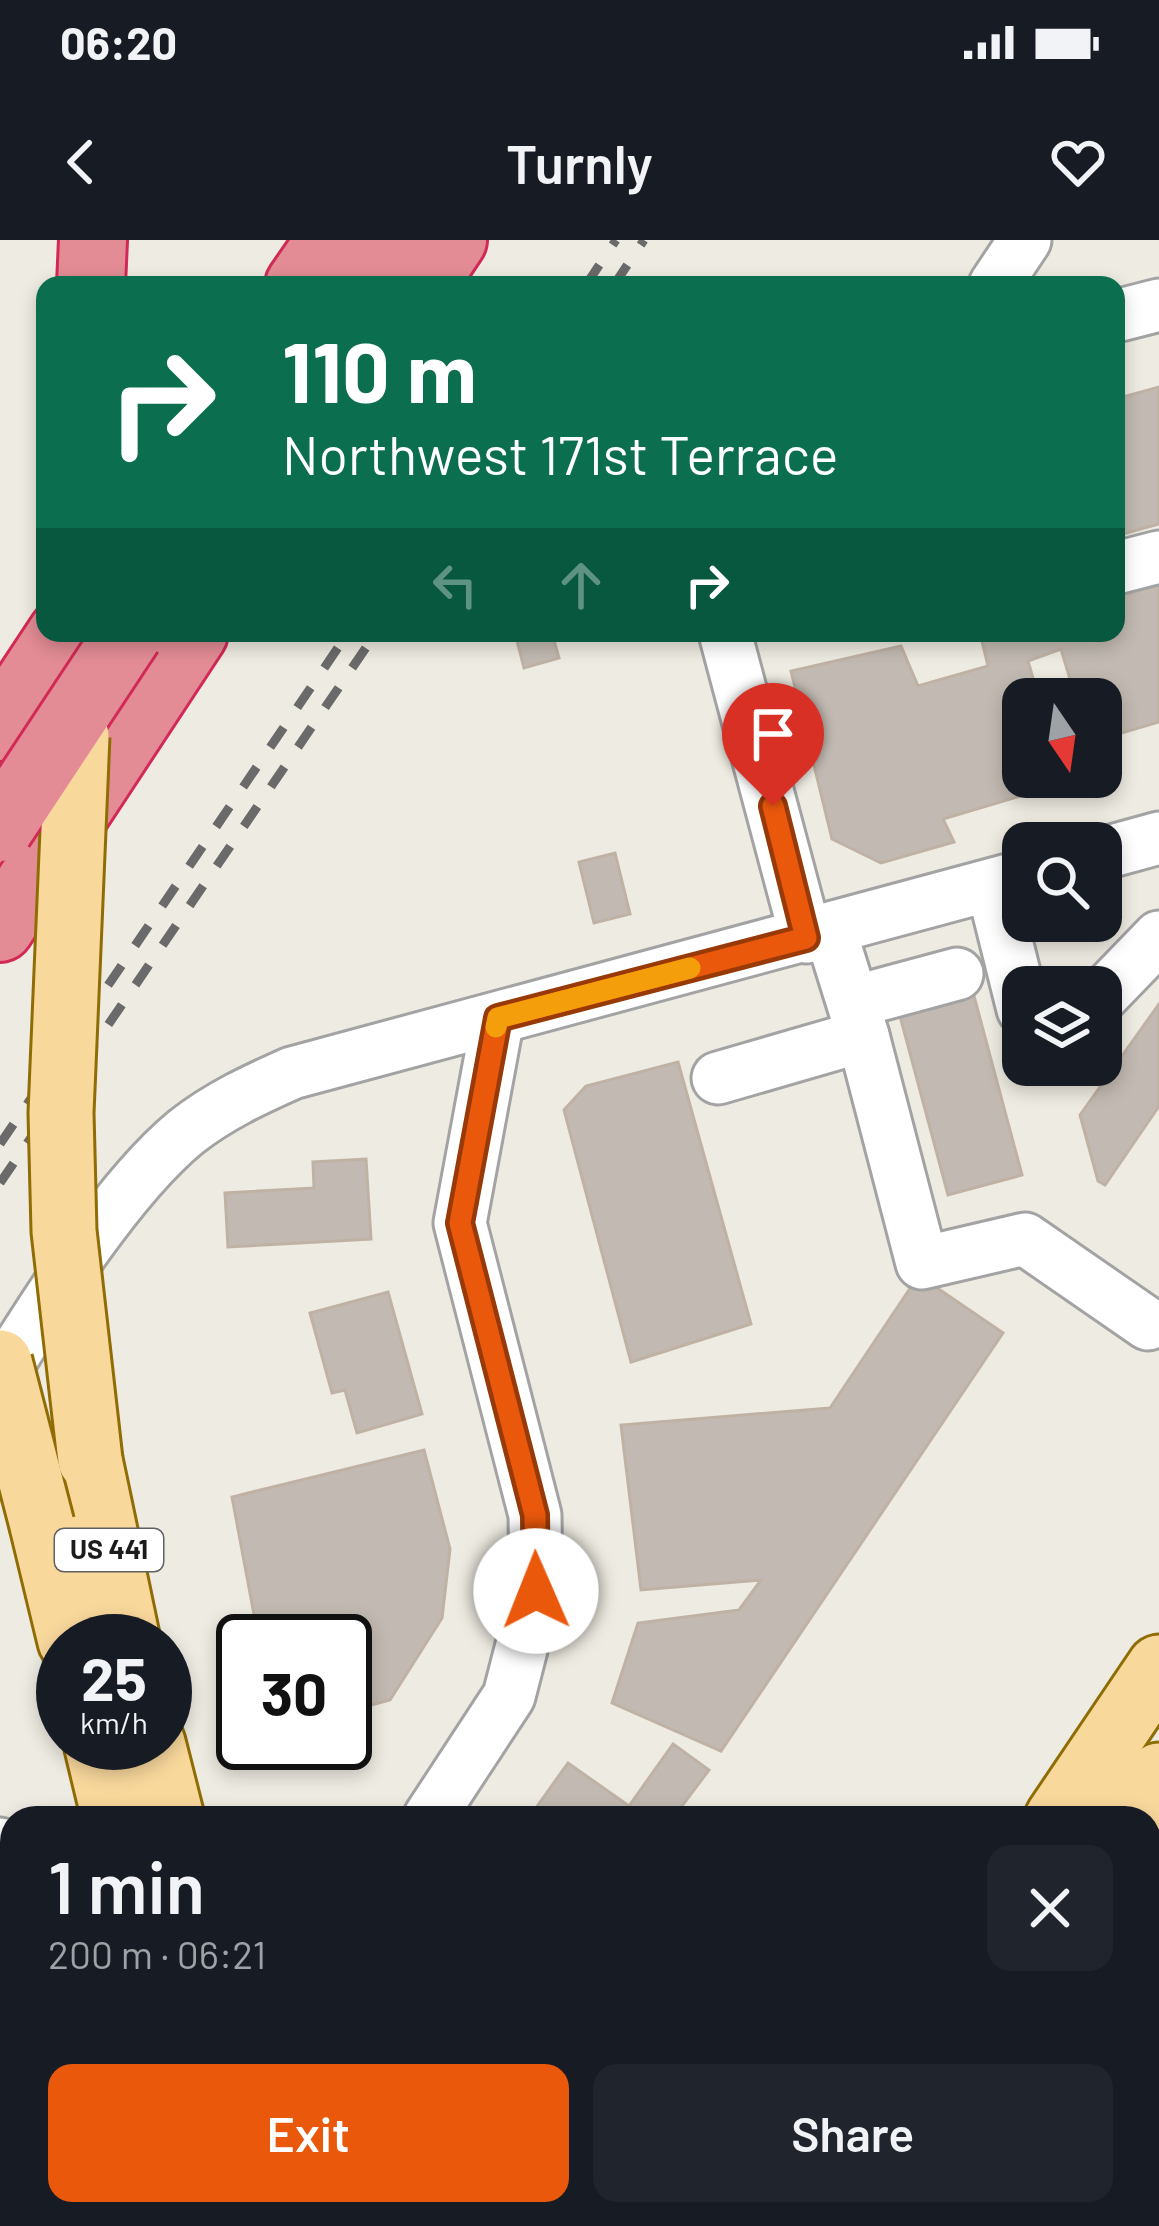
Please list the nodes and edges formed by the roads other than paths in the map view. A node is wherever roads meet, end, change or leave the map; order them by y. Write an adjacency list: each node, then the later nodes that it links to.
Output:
1 (93, 240): 7 (highway)
2 (128, 240): 8 (main road)
3 (334, 240): 9 (highway); 10 (highway)
4 (391, 240): 11 (highway)
5 (453, 240): 12 (highway)
6 (1025, 240): 13 (street)
7 (91, 276)
8 (120, 276)
9 (306, 276)
10 (328, 276)
11 (367, 276)
12 (429, 276)
13 (1001, 276)
14 (1159, 304): 15 (street)
15 (1125, 313)
16 (1159, 557): 17 (street)
17 (1125, 566)
18 (56, 642): 23 (highway)
19 (82, 642): 40 (main road, US 441, bridge)
20 (123, 642): 24 (highway, bridge)
21 (188, 642): 28 (highway)
22 (744, 647): 29 (street)
23 (0, 727)
24 (0, 828)
25 (1159, 838): 26 (street)
26 (1122, 848)
27 (1002, 883): 29 (street)
28 (0, 928)
29 (818, 934): 33 (street); 34 (street)
30 (1159, 937): 32 (street)
31 (957, 974): 34 (street)
32 (1122, 975)
33 (498, 1018): 37 (street); 47 (street)
34 (858, 1019): 35 (street); 36 (street)
35 (718, 1078)
36 (1148, 1324)
37 (19, 1340): 38 (street); 39 (main road, US 441, bridge)
38 (0, 1377)
39 (63, 1614)
40 (122, 1614)
41 (1159, 1666): 48 (main road)
42 (102, 1770): 45 (main road)
43 (160, 1770): 46 (main road)
44 (1159, 1775): 49 (main road)
45 (111, 1806)
46 (169, 1806)
47 (437, 1806)
48 (1065, 1806)
49 (1138, 1806)

